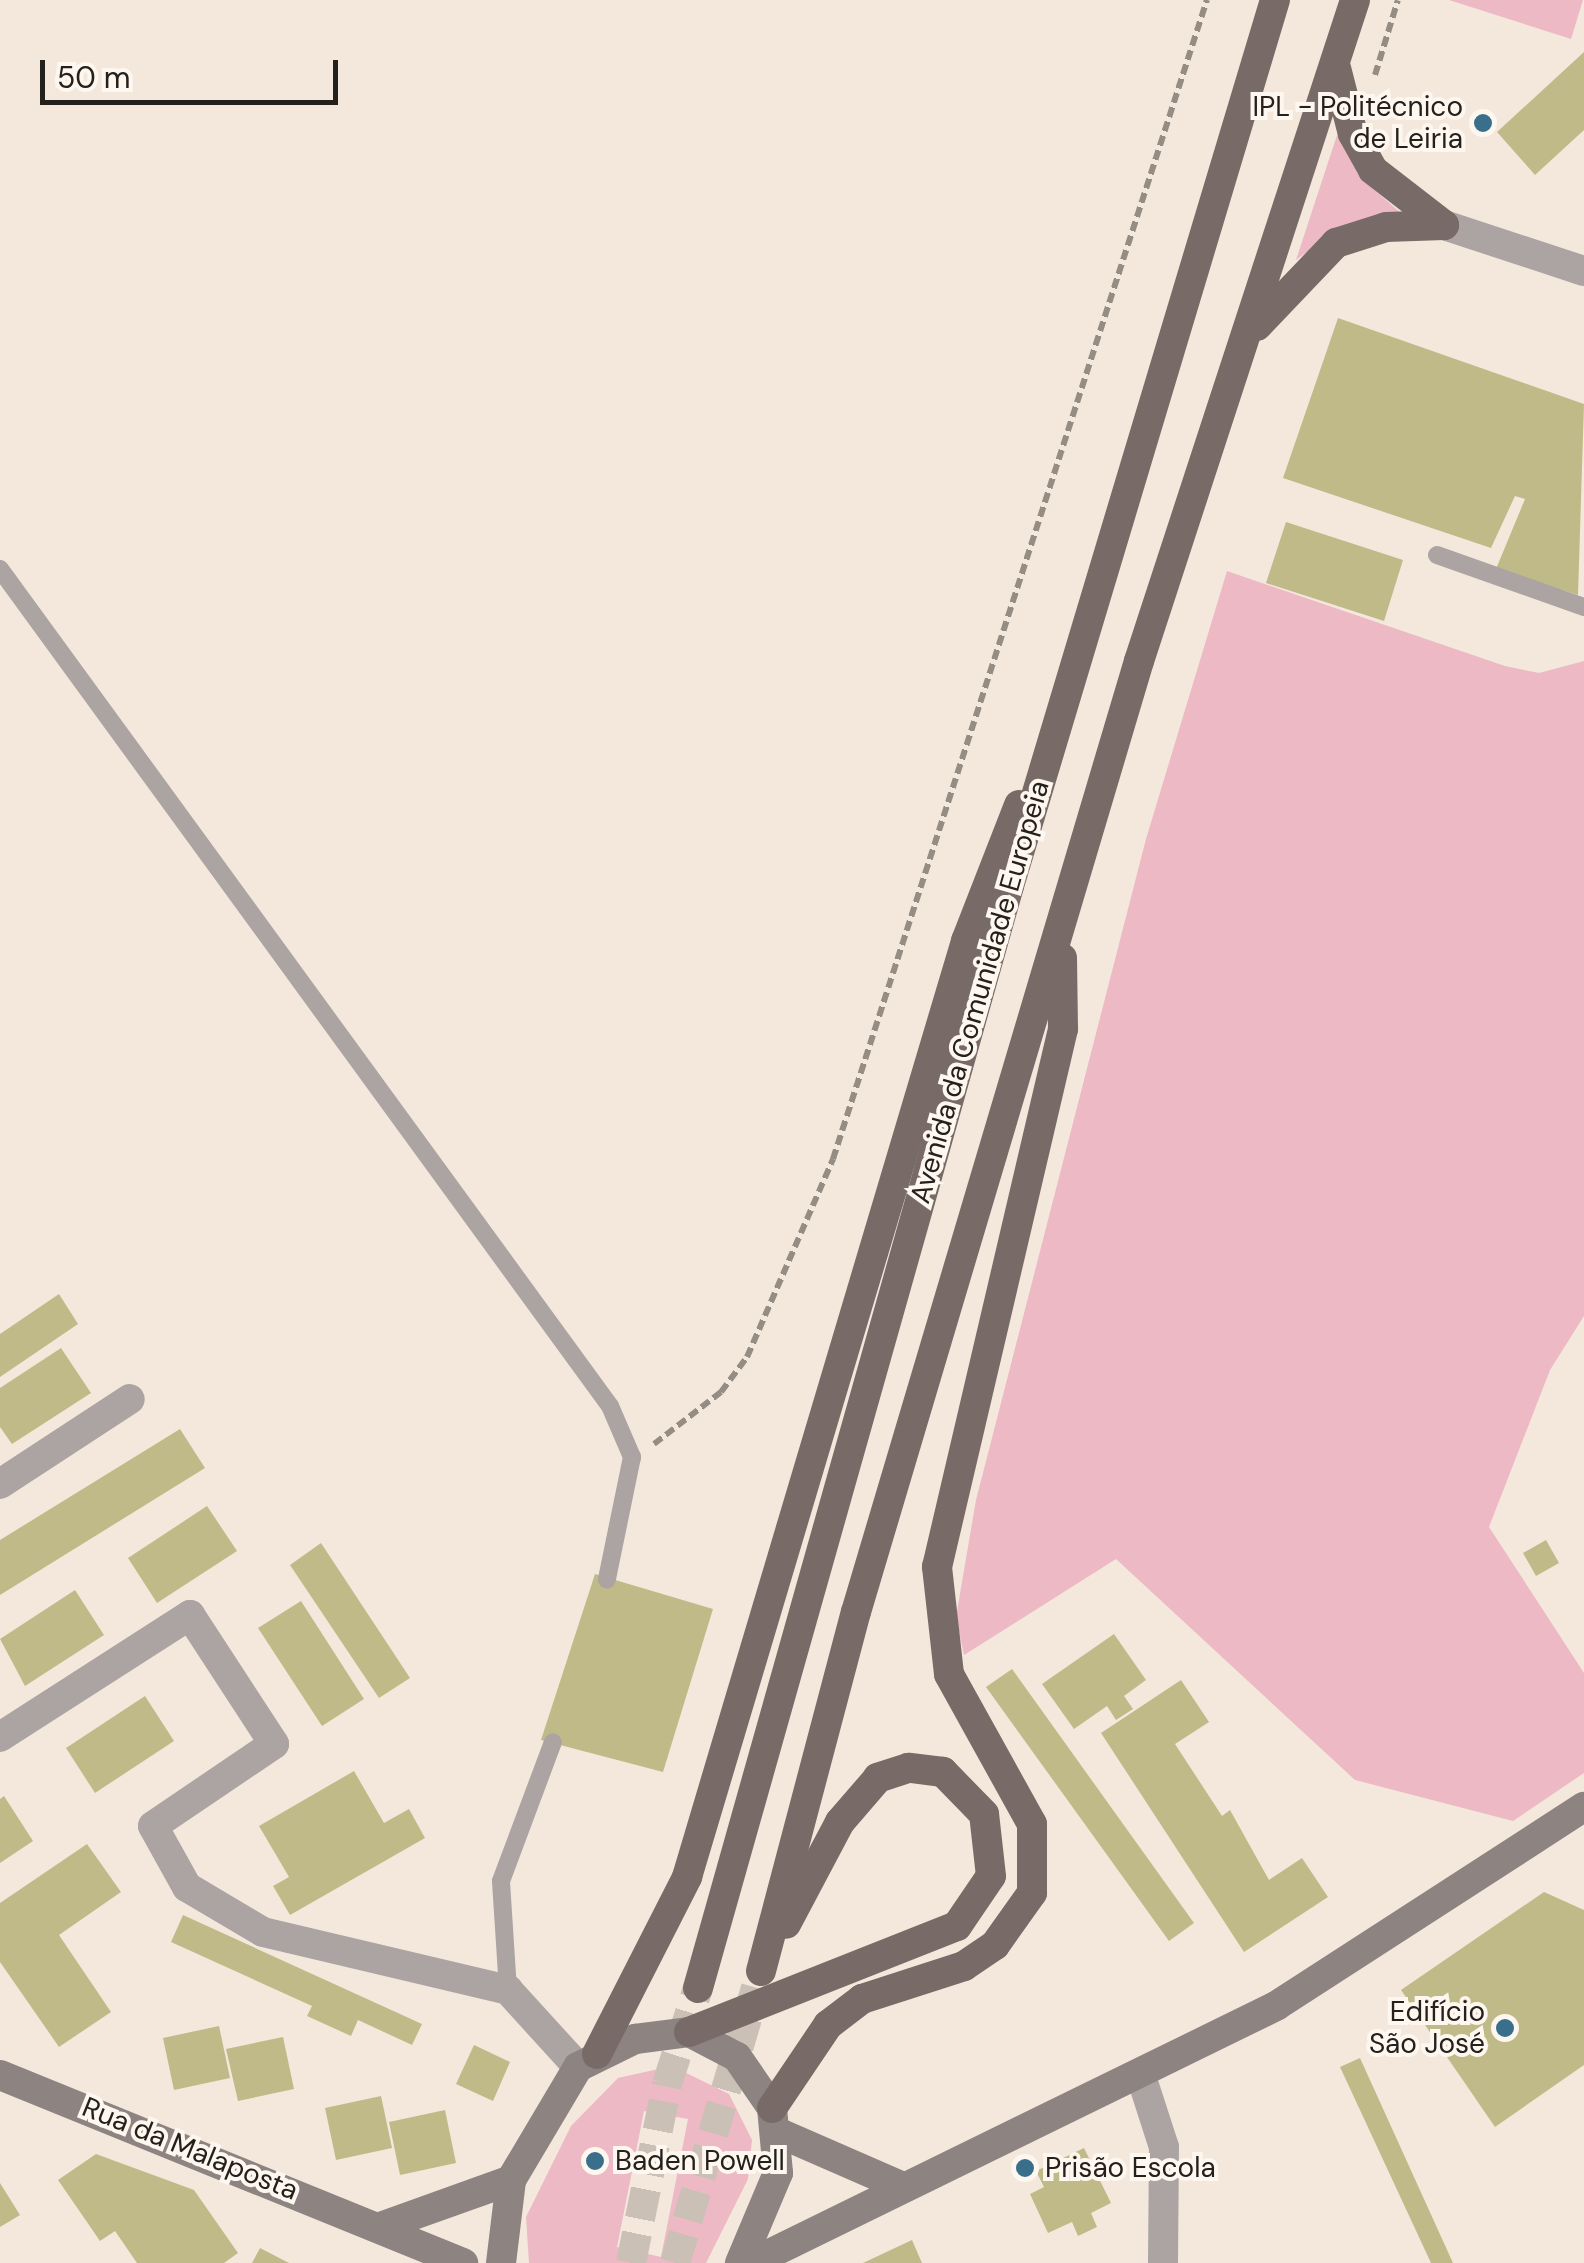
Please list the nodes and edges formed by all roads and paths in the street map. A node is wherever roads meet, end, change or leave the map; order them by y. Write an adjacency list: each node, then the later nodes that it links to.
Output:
1 (1207, 0): 16 (path)
2 (1275, 0): 13 (main road, Avenida da Comunidade Europeia)
3 (1356, 0): 5 (main road, Avenida da Comunidade Europeia)
4 (1398, 0): 6 (path)
5 (1336, 68): 7 (main road); 9 (main road, Avenida da Comunidade Europeia)
6 (1371, 86)
7 (1444, 225): 8 (street); 9 (main road)
8 (1584, 271)
9 (1242, 344): 14 (main road, Avenida da Comunidade Europeia)
10 (1437, 555): 12 (lane)
11 (0, 569): 16 (lane)
12 (1584, 607)
13 (1050, 745): 22 (main road, Avenida da Comunidade Europeia); 25 (main road)
14 (1062, 926): 24 (main road, Avenida da Comunidade Europeia); 28 (main road)
15 (130, 1398): 17 (street)
16 (632, 1457): 18 (lane)
17 (0, 1484)
18 (607, 1578)
19 (0, 1738): 23 (street)
20 (553, 1742): 23 (lane)
21 (1584, 1807): 27 (main road)
22 (698, 1988)
23 (508, 1990): 25 (street)
24 (689, 2032): 25 (main road); 28 (main road)
25 (588, 2060): 29 (main road)
26 (0, 2075): 31 (main road, Rua da Malaposta)
27 (1142, 2079): 30 (main road); 36 (street)
28 (775, 2120): 30 (main road); 34 (main road)
29 (511, 2180): 31 (main road); 33 (main road)
30 (903, 2187): 35 (main road)
31 (380, 2226): 32 (main road, Rua da Malaposta)
32 (463, 2263)
33 (501, 2263)
34 (740, 2263)
35 (751, 2263)
36 (1164, 2263)

